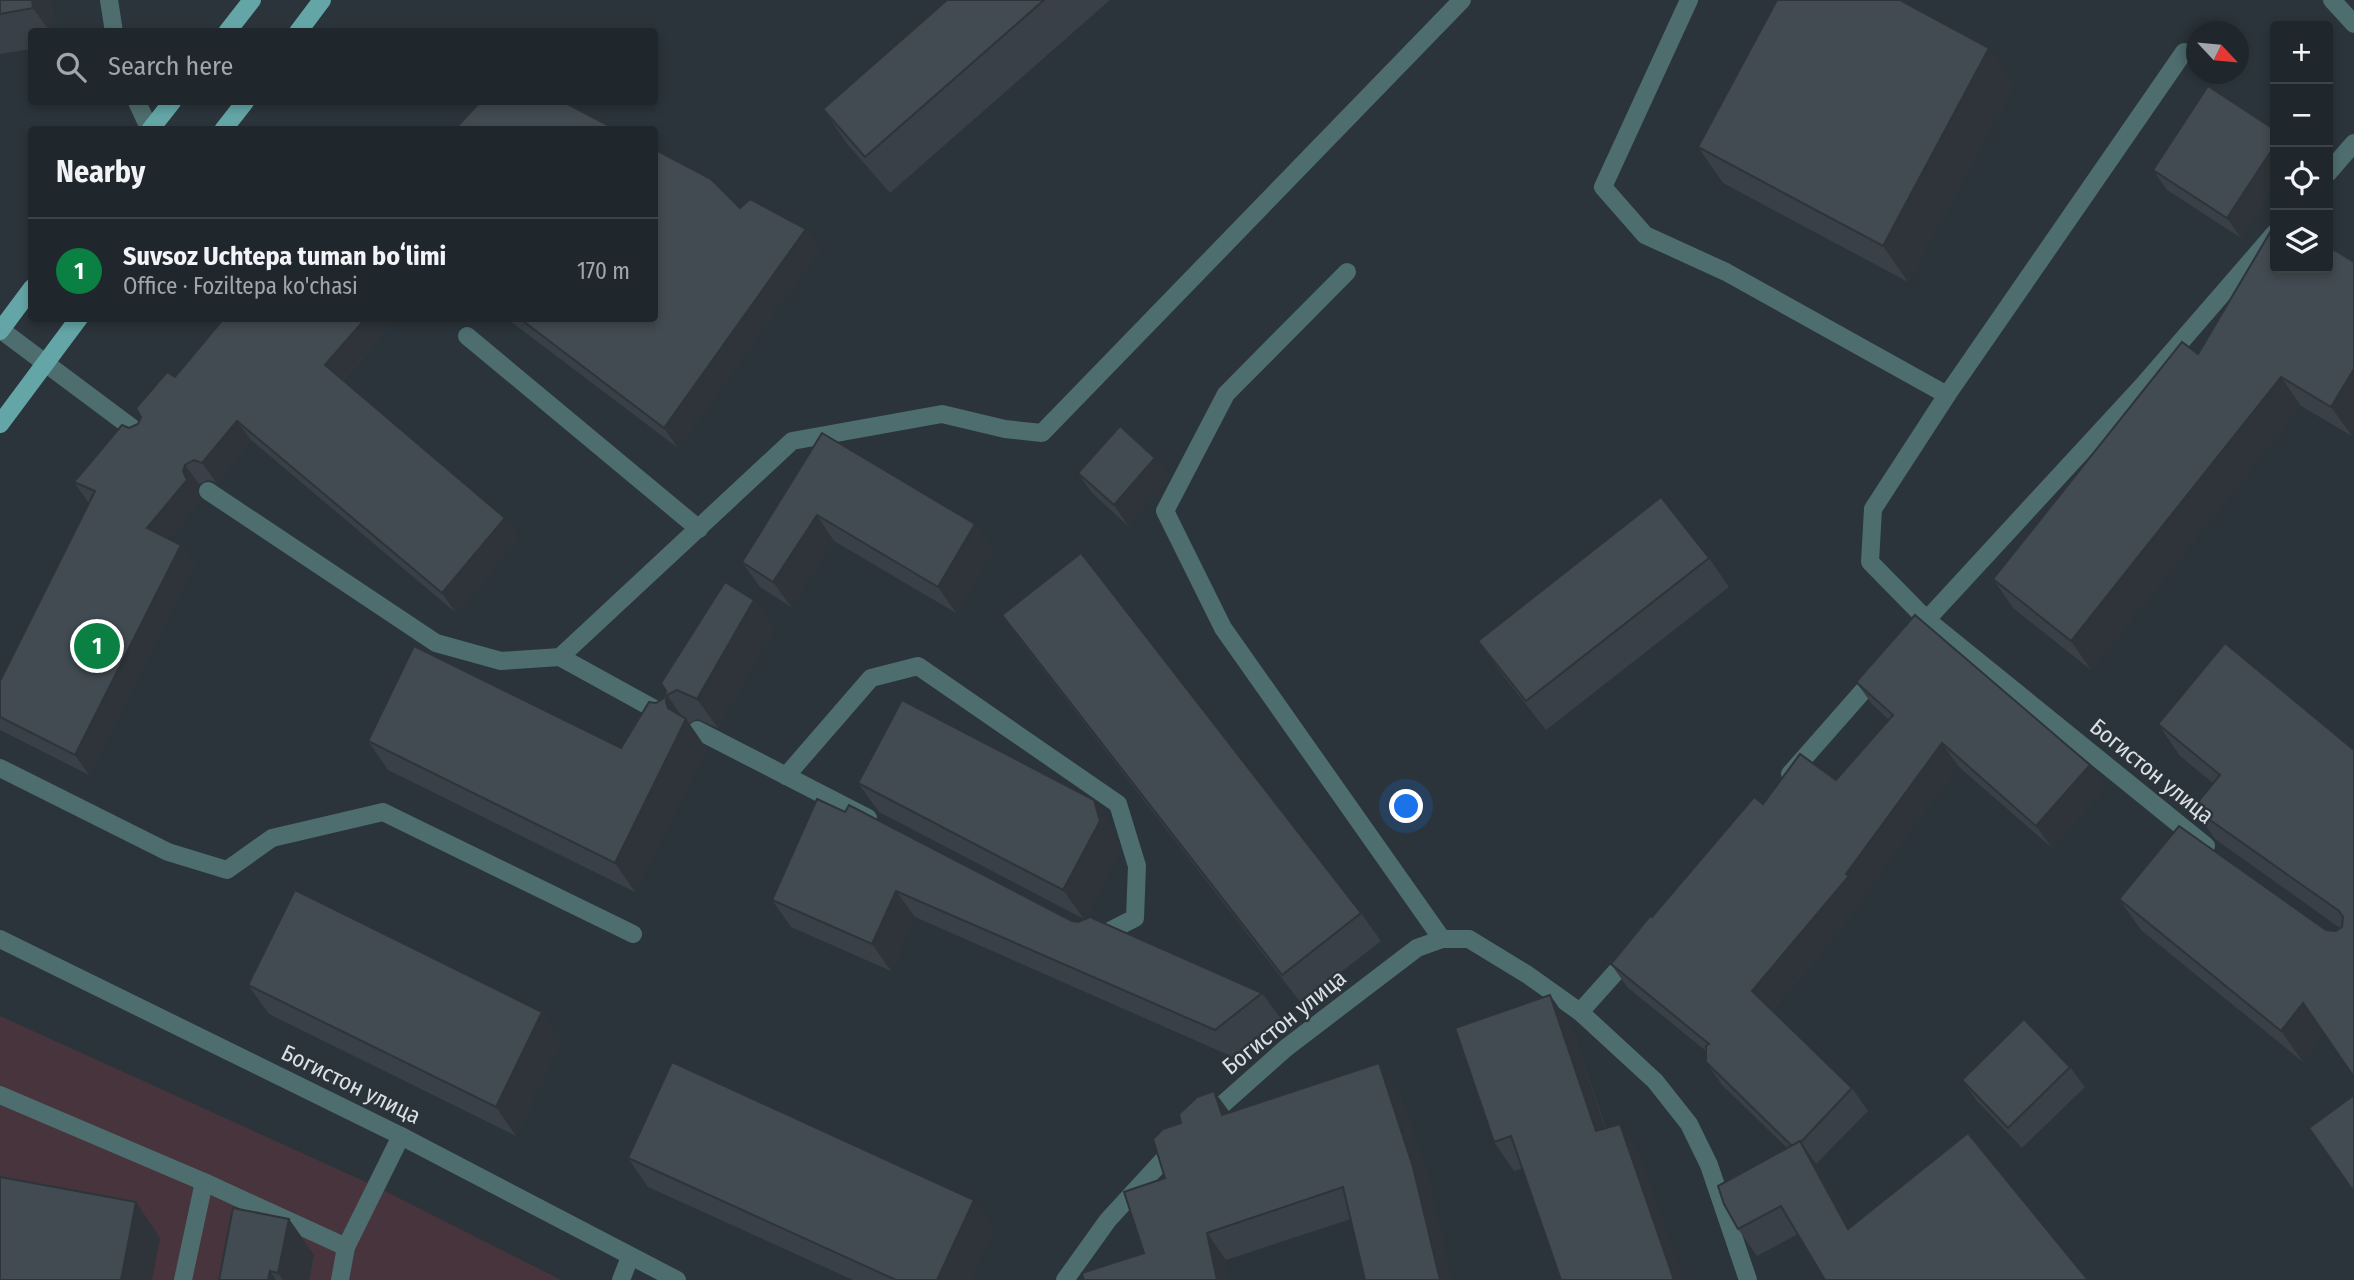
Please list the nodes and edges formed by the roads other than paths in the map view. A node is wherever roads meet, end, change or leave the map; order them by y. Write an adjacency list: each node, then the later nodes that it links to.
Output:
1 (109, 0): 8 (street)
2 (252, 0): 9 (main road)
3 (322, 0): 10 (main road)
4 (1462, 0): 31 (street)
5 (1689, 0): 27 (street)
6 (2332, 0): 7 (street)
7 (2354, 24)
8 (113, 28)
9 (230, 28)
10 (301, 28)
11 (2184, 51): 27 (street, Богистон улица)
12 (138, 105): 15 (street)
13 (170, 105): 16 (main road)
14 (243, 105): 17 (main road)
15 (148, 126)
16 (153, 126)
17 (226, 126)
18 (2354, 143): 19 (street)
19 (2333, 167)
20 (2270, 239): 32 (street)
21 (1347, 272): 46 (street)
22 (28, 293): 24 (main road)
23 (76, 322): 26 (main road)
24 (0, 331): 26 (street)
25 (467, 336): 31 (street)
26 (45, 363): 28 (main road); 29 (street)
27 (1947, 396): 32 (street, Богистон улица)
28 (0, 424)
29 (143, 436)
30 (208, 491): 34 (street)
31 (699, 529): 34 (street)
32 (1927, 620): 33 (street); 42 (street, Богистон улица)
33 (1908, 640)
34 (560, 657): 36 (street)
35 (1890, 661): 40 (street)
36 (676, 721)
37 (696, 730): 39 (street)
38 (0, 768): 44 (street)
39 (786, 776): 41 (street); 43 (street)
40 (1780, 785)
41 (881, 826)
42 (2224, 859)
43 (1084, 932)
44 (634, 934)
45 (0, 939): 50 (street, Богистон улица)
46 (1442, 939): 48 (street); 58 (street, Богистон улица)
47 (1643, 940): 48 (street)
48 (1580, 1012): 59 (street)
49 (0, 1096): 51 (street)
50 (401, 1136): 52 (street); 53 (street, Богистон улица)
51 (204, 1182): 52 (street); 54 (street)
52 (346, 1247): 55 (street)
53 (631, 1257): 56 (street); 57 (street, Богистон улица)
54 (183, 1280)
55 (340, 1280)
56 (621, 1280)
57 (677, 1280)
58 (1065, 1280)
59 (1748, 1280)

